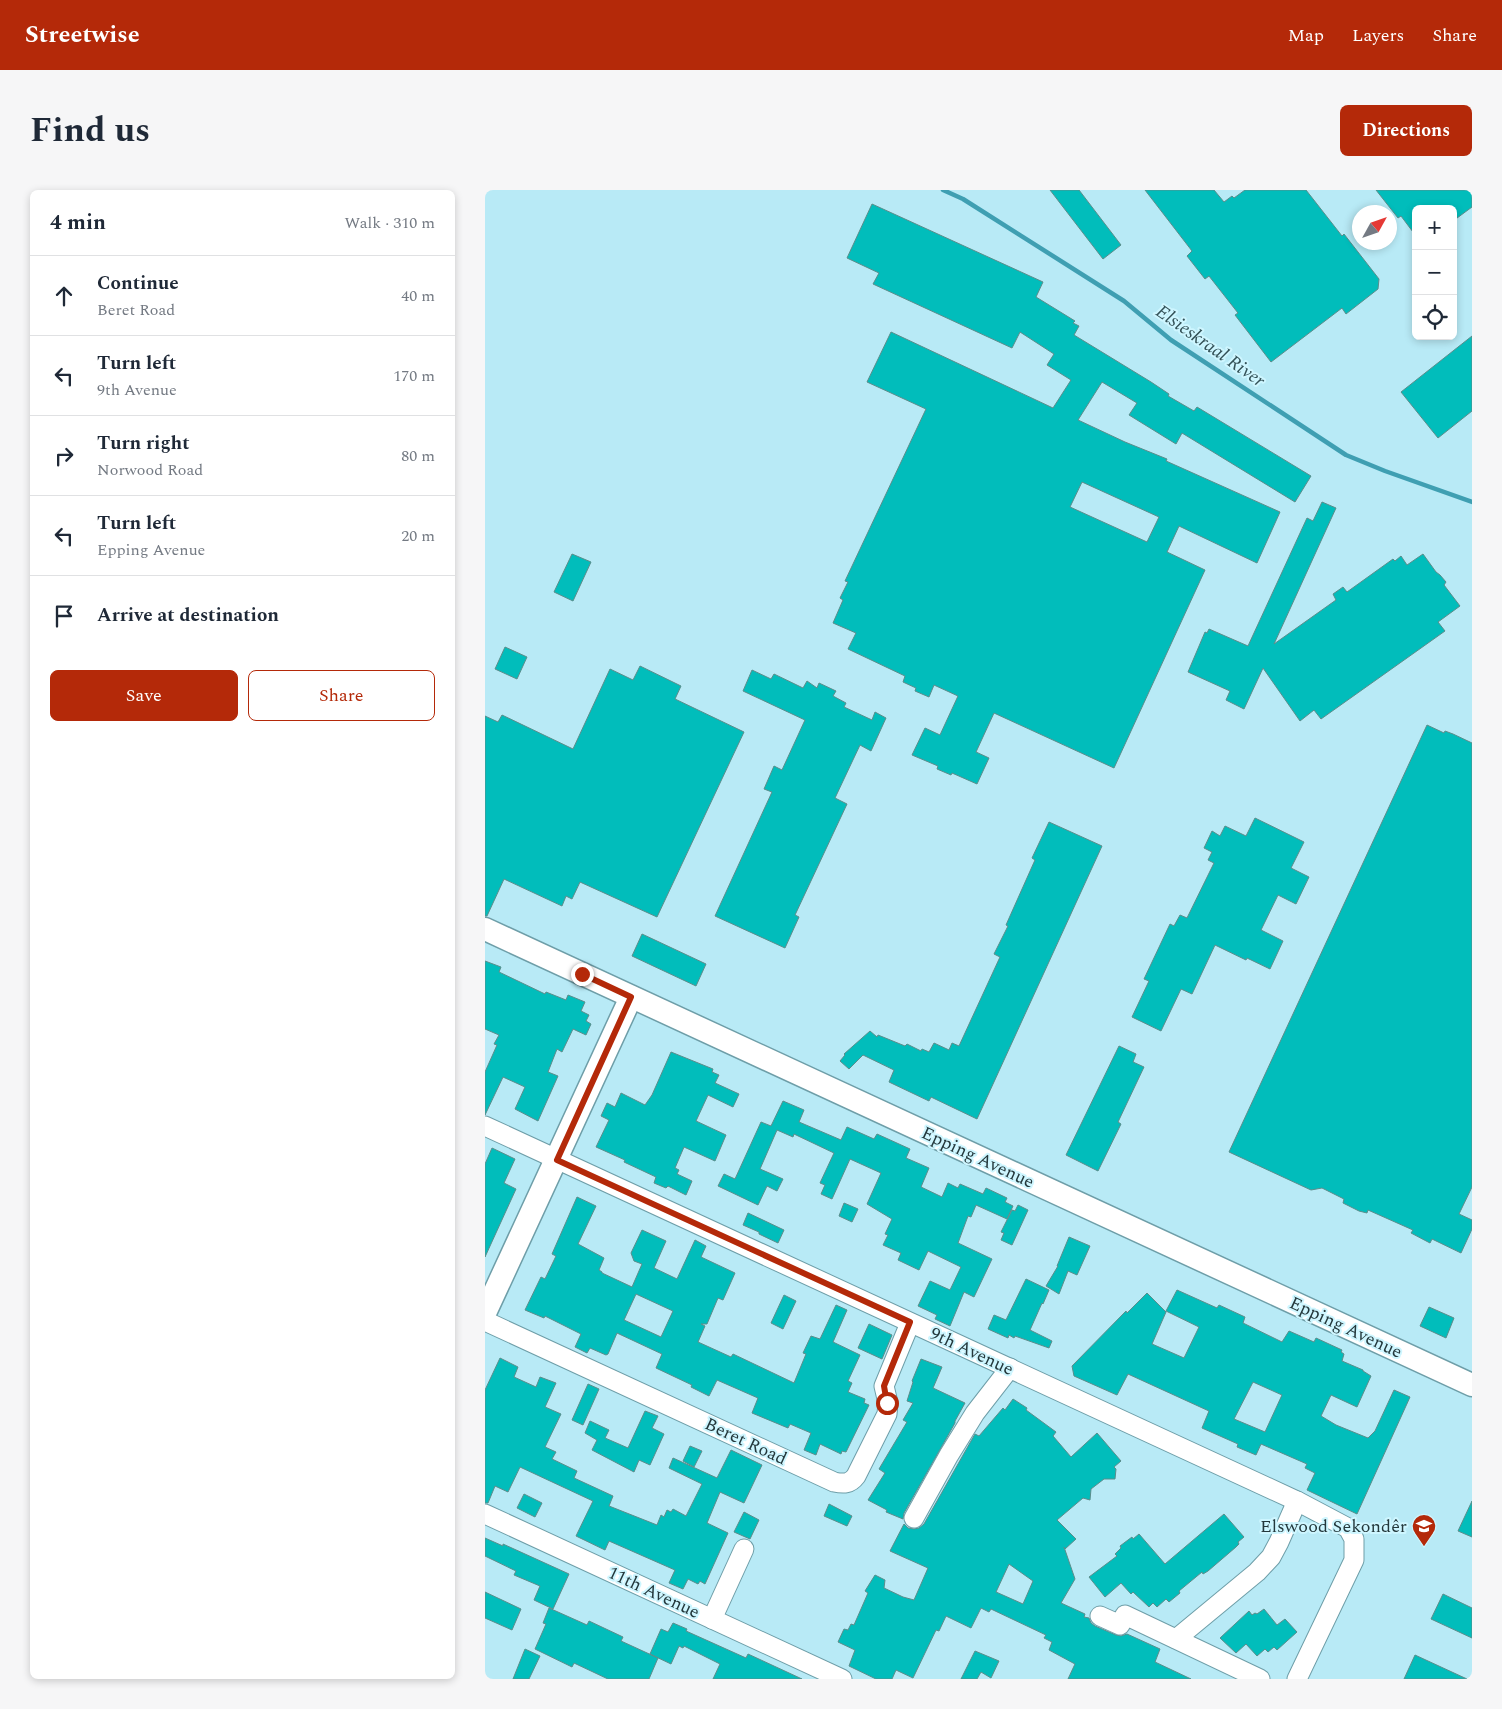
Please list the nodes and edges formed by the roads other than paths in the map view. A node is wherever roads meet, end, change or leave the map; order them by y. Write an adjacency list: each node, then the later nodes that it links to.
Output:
1 (485, 929): 2 (street, Epping Avenue)
2 (631, 997): 4 (street); 9 (street, Epping Avenue)
3 (485, 1126): 4 (street, 9th Avenue)
4 (557, 1160): 5 (street); 7 (street, 9th Avenue)
5 (485, 1313)
6 (485, 1321): 7 (street, Beret Road)
7 (910, 1322): 8 (street, 9th Avenue)
8 (1010, 1368): 10 (street, 9th Avenue); 12 (street)
9 (1472, 1385)
10 (1297, 1501): 16 (street); 20 (street, 9th Avenue)
11 (485, 1514): 15 (street, 11th Avenue)
12 (914, 1518)
13 (744, 1550): 15 (street)
14 (1100, 1616): 16 (street)
15 (711, 1618): 17 (street, 11th Avenue)
16 (1176, 1639): 19 (street)
17 (822, 1675): 18 (street, 11th Avenue)
18 (842, 1679)
19 (1259, 1679)
20 (1297, 1679)

